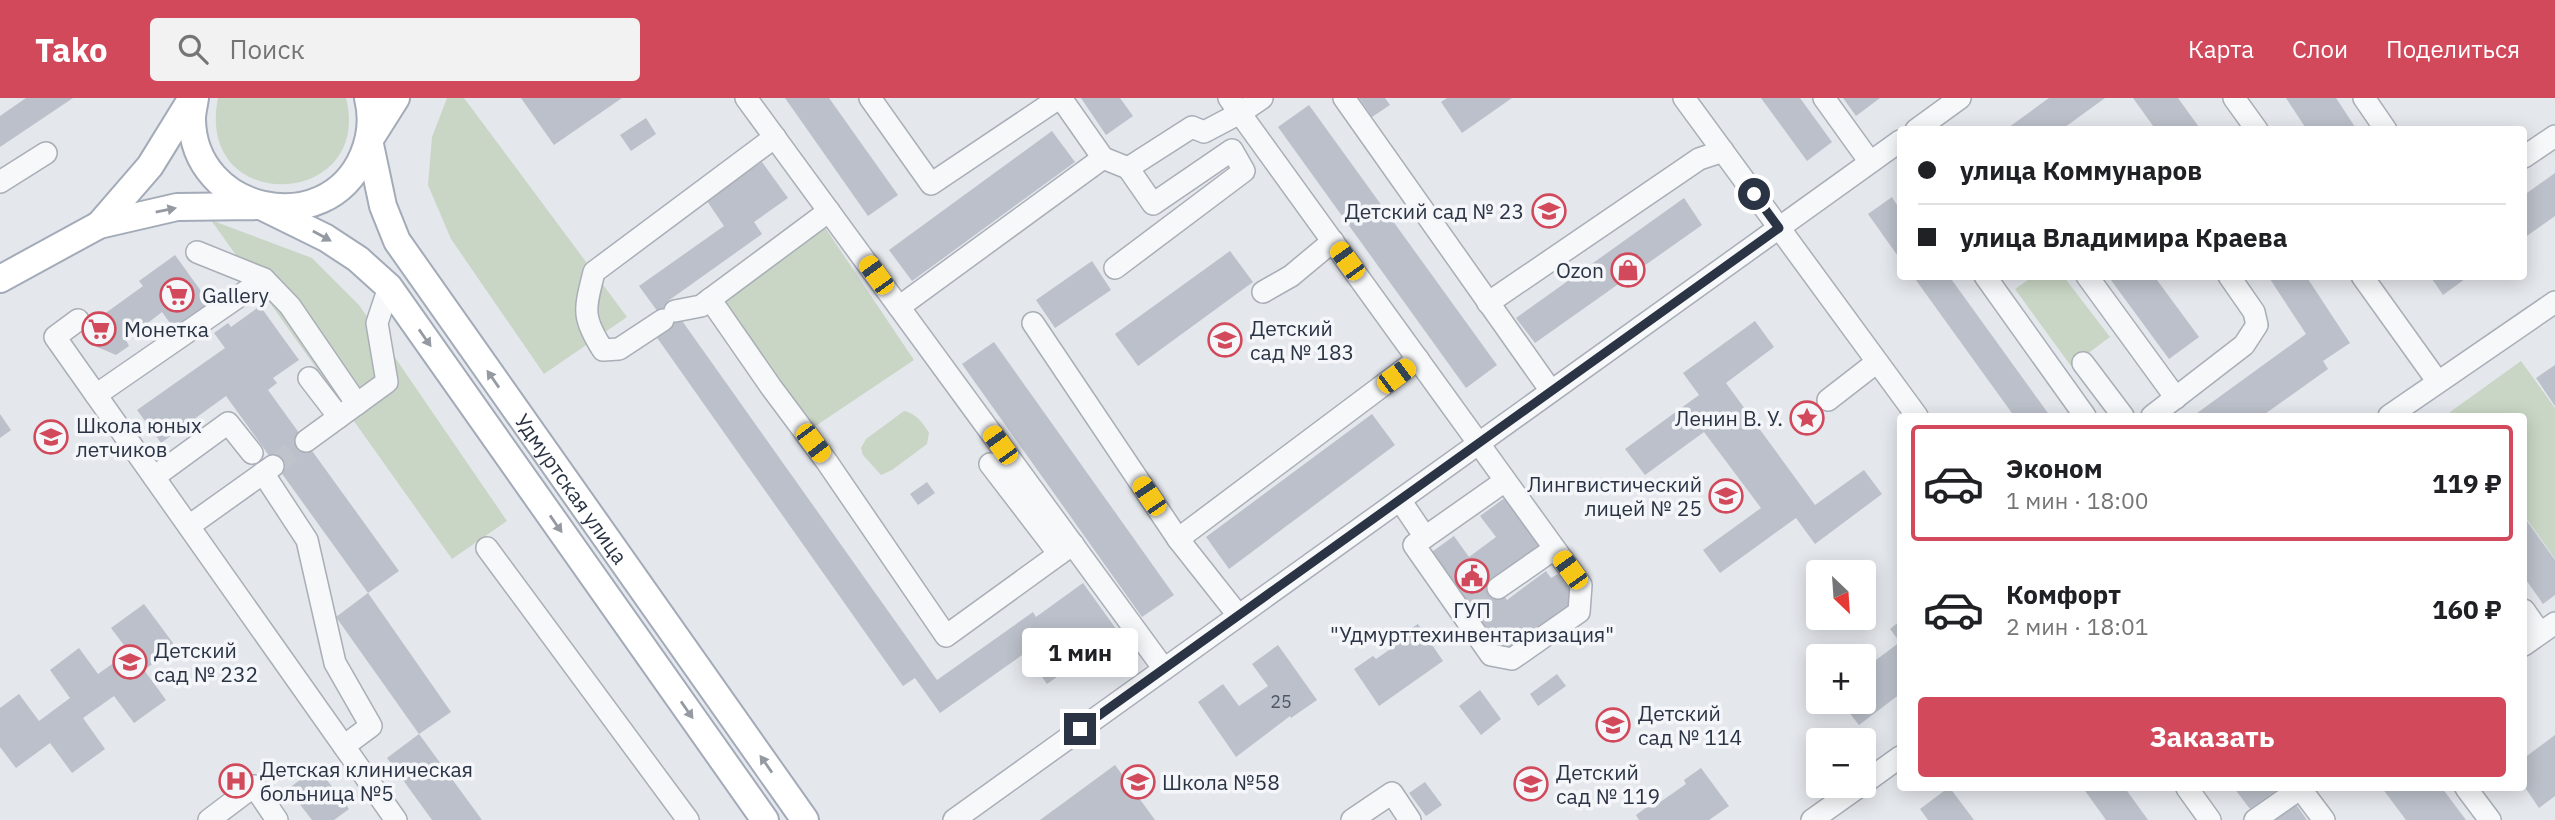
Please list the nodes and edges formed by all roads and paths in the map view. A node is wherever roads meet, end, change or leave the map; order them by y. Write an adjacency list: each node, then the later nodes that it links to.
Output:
1 (194, 98): 30 (main road, Удмуртская улица); 32 (main road)
2 (368, 98): 20 (main road)
3 (396, 98): 20 (main road)
4 (746, 98): 19 (street)
5 (870, 98): 6 (street)
6 (1060, 98): 25 (street)
7 (1262, 98): 14 (street)
8 (1344, 98): 48 (street)
9 (1684, 98): 22 (street)
10 (1824, 98): 26 (street)
11 (1960, 98): 15 (street)
12 (2234, 98): 16 (street)
13 (2364, 98): 17 (street)
14 (1235, 106): 27 (street); 35 (street)
15 (1922, 126)
16 (2254, 126)
17 (2383, 126)
18 (2555, 136): 24 (street)
19 (775, 138): 31 (street); 46 (street)
20 (369, 140): 30 (main road); 99 (main road, Удмуртская улица, one-way to 20)
21 (1897, 149): 26 (street)
22 (1723, 151): 33 (street); 48 (street)
23 (46, 153): 28 (street)
24 (2527, 155)
25 (1103, 158): 27 (street); 49 (street)
26 (1870, 162): 33 (street)
27 (1128, 168): 29 (street)
28 (0, 182)
29 (1153, 204): 34 (street); 34 (street)
30 (261, 206): 32 (main road, one-way to 30); 44 (main road, Удмуртская улица, one-way to 44)
31 (829, 211): 46 (street); 49 (street)
32 (99, 225): 38 (main road)
33 (1779, 228): 53 (street); 57 (street)
34 (1162, 232): 37 (street)
35 (1333, 241): 45 (street); 52 (street)
36 (197, 252): 39 (street)
37 (1115, 268)
38 (0, 279)
39 (264, 279): 58 (street); 61 (street)
40 (1994, 280): 63 (street)
41 (2090, 280): 59 (street)
42 (2233, 280): 59 (street)
43 (2365, 280): 56 (street)
44 (389, 287): 61 (street); 98 (main road, Удмуртская улица, one-way to 98)
45 (1264, 292)
46 (710, 299): 79 (street)
47 (2555, 302): 56 (street)
48 (1489, 303): 57 (street)
49 (899, 307): 79 (street)
50 (78, 320): 58 (street)
51 (1033, 323): 77 (street)
52 (1418, 359): 69 (street); 77 (street)
53 (1877, 362): 60 (street); 62 (street)
54 (2083, 363): 64 (street)
55 (309, 378): 67 (street)
56 (2438, 382): 66 (street)
57 (1551, 391): 69 (street)
58 (96, 395): 72 (street)
59 (2176, 398): 65 (street)
60 (1828, 400)
61 (357, 404): 67 (street)
62 (1915, 413)
63 (2083, 413)
64 (2121, 413)
65 (2156, 413)
66 (2396, 413)
67 (339, 417): 68 (street)
68 (306, 441)
69 (1478, 444): 73 (street); 74 (street)
70 (252, 453): 72 (street)
71 (990, 464): 79 (street)
72 (154, 477): 75 (street)
73 (1505, 481): 76 (street); 80 (street)
74 (1400, 500): 76 (street); 83 (street)
75 (189, 526): 86 (street); 86 (street)
76 (1425, 537): 80 (street)
77 (1178, 539): 83 (street)
78 (487, 548): 97 (street)
79 (1066, 549): 85 (street)
80 (1554, 549): 81 (street)
81 (1498, 588)
82 (2527, 614): 84 (street)
83 (1238, 615): 85 (street)
84 (2540, 633)
85 (1164, 669): 100 (street)
86 (344, 746): 94 (street)
87 (1897, 759): 88 (street)
88 (1876, 774)
89 (2189, 791): 104 (street)
90 (2297, 791): 105 (street)
91 (2303, 791): 106 (street)
92 (2468, 791): 107 (street)
93 (1843, 798): 103 (street)
94 (394, 819)
95 (209, 820): 96 (street)
96 (277, 820)
97 (688, 820)
98 (765, 820)
99 (805, 820)
100 (954, 820)
101 (1352, 820): 102 (street)
102 (1410, 820)
103 (1812, 820)
104 (2210, 820)
105 (2255, 820)
106 (2324, 820)
107 (2490, 820)

